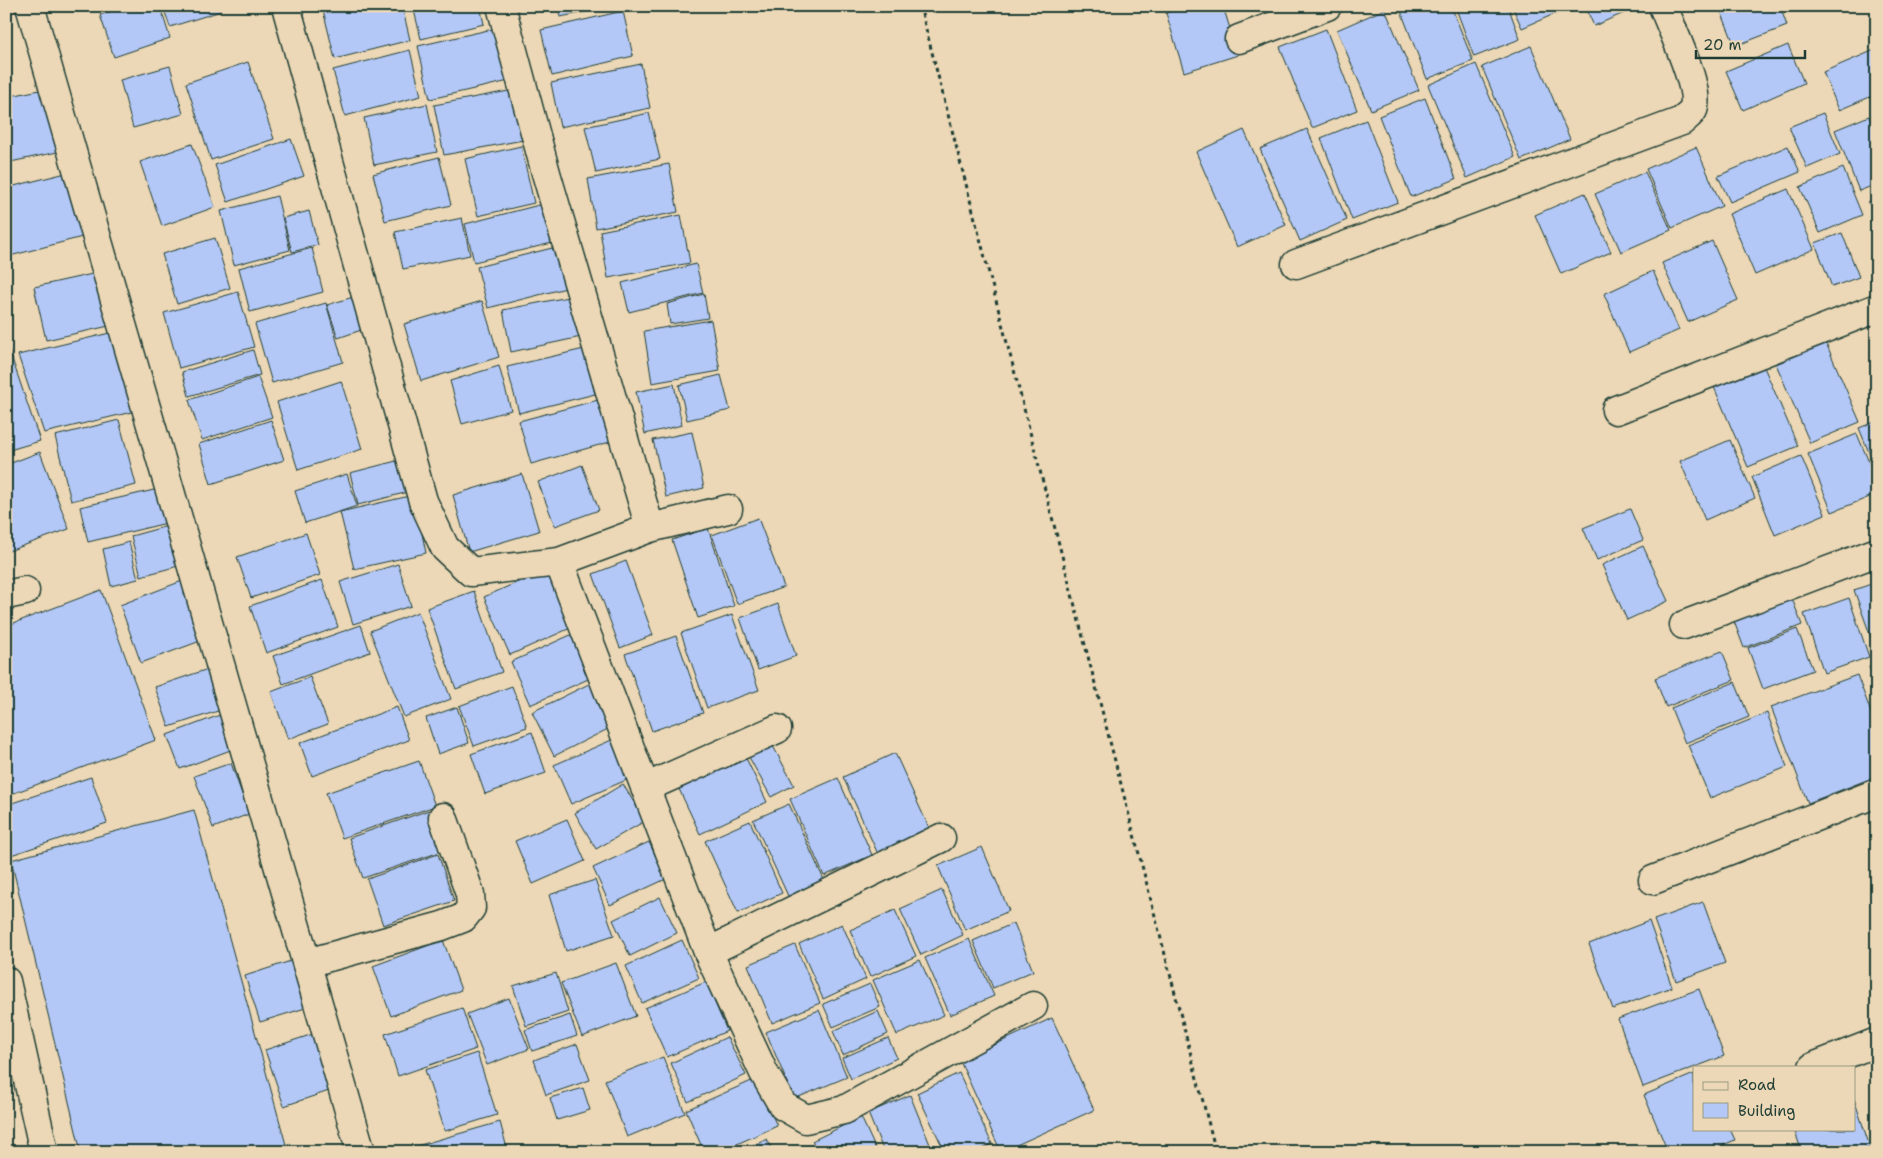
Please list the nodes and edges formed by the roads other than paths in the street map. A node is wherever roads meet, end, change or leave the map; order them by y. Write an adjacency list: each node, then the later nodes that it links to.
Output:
1 (30, 6): 22 (street)
2 (286, 6): 13 (street)
3 (501, 6): 11 (street)
4 (1327, 6): 6 (street)
5 (1663, 6): 7 (street)
6 (1239, 39)
7 (1296, 264)
8 (1877, 308): 9 (street)
9 (1616, 410)
10 (728, 509): 11 (street)
11 (650, 528): 13 (street)
12 (1877, 552): 14 (street)
13 (559, 562): 16 (street)
14 (1684, 625)
15 (777, 729): 16 (street)
16 (645, 788): 21 (street)
17 (1877, 793): 20 (street)
18 (443, 817): 22 (street)
19 (941, 838): 21 (street)
20 (1653, 880)
21 (708, 952): 24 (street)
22 (307, 963): 28 (street)
23 (6, 981): 27 (street)
24 (1033, 1006)
25 (1877, 1042): 26 (street)
26 (1816, 1066)
27 (44, 1152)
28 (361, 1152)

